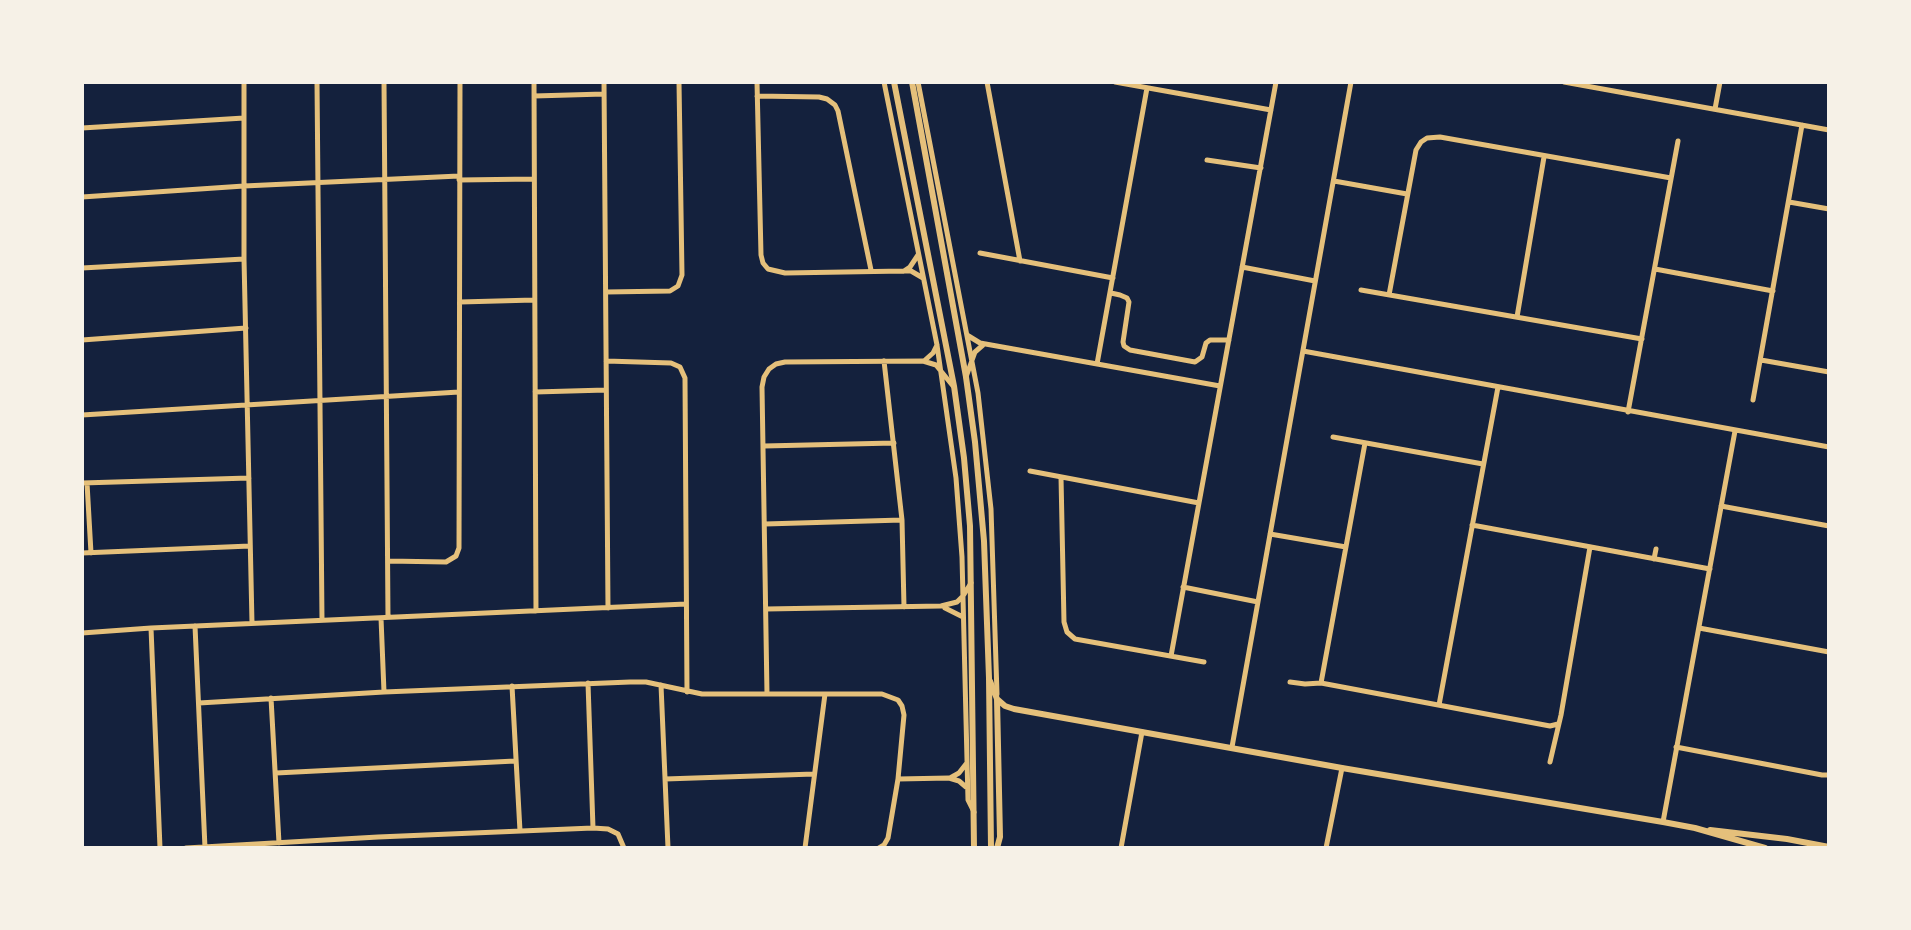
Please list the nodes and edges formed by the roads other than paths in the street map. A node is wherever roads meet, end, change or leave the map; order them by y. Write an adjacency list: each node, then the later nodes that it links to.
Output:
1 (244, 82): 25 (street)
2 (317, 82): 38 (street)
3 (384, 82): 35 (street)
4 (460, 82): 33 (street)
5 (534, 82): 21 (street)
6 (604, 82): 20 (street)
7 (679, 82): 58 (street)
8 (757, 82): 22 (street)
9 (884, 82): 45 (street)
10 (894, 82): 81 (street)
11 (912, 82): 80 (street)
12 (918, 82): 65 (street)
13 (987, 82): 47 (street)
14 (1115, 82): 19 (street)
15 (1276, 82): 24 (street)
16 (1351, 82): 37 (street)
17 (1564, 82): 23 (street)
18 (1720, 82): 23 (street)
19 (1147, 88): 24 (street); 54 (street)
20 (604, 94): 21 (street); 58 (street)
21 (534, 96): 36 (street)
22 (757, 96): 51 (street); 51 (street)
23 (1715, 109): 26 (street)
24 (1271, 110): 32 (street)
25 (244, 118): 27 (street); 39 (street)
26 (1802, 125): 28 (street); 42 (street)
27 (82, 128)
28 (1829, 130)
29 (1678, 141): 34 (street)
30 (1544, 157): 34 (street); 40 (street); 63 (street)
31 (1207, 160): 32 (street)
32 (1261, 168): 48 (street)
33 (459, 178): 35 (street); 36 (street); 62 (street)
34 (1671, 178): 50 (street)
35 (385, 179): 38 (street); 87 (street)
36 (534, 179): 61 (street)
37 (1333, 181): 40 (street); 55 (street)
38 (318, 182): 39 (street); 88 (street)
39 (244, 186): 41 (street); 46 (street)
40 (1407, 194): 60 (street)
41 (82, 197)
42 (1789, 202): 43 (street); 57 (street)
43 (1829, 209)
44 (980, 253): 47 (street)
45 (918, 254): 52 (street); 53 (street)
46 (244, 259): 49 (street); 64 (street)
47 (1020, 261): 54 (street)
48 (1242, 267): 55 (street); 68 (street)
49 (82, 268)
50 (1655, 269): 57 (street); 66 (street)
51 (871, 270): 52 (street)
52 (904, 271): 53 (street)
53 (923, 278): 70 (street)
54 (1113, 278): 59 (street)
55 (1315, 281): 71 (street)
56 (1361, 290): 60 (street)
57 (1773, 291): 73 (street)
58 (606, 292): 74 (street)
59 (1110, 293): 68 (street); 77 (street)
60 (1389, 295): 63 (street)
61 (534, 300): 62 (street); 86 (street)
62 (460, 302): 85 (street)
63 (1517, 317): 66 (street)
64 (246, 328): 67 (street); 90 (street)
65 (967, 335): 69 (street); 72 (street)
66 (1642, 339): 91 (street)
67 (82, 340)
68 (1229, 340): 82 (street)
69 (988, 344): 72 (street); 77 (street)
70 (937, 345): 76 (street); 78 (street)
71 (1303, 351): 83 (street); 110 (street)
72 (972, 359): 80 (street); 152 (street)
73 (1761, 360): 79 (street); 89 (street)
74 (606, 361): 84 (street); 124 (street)
75 (884, 361): 76 (street); 95 (street); 97 (street)
76 (923, 361): 78 (street)
77 (1097, 364): 82 (street)
78 (942, 370): 81 (street); 122 (street)
79 (1829, 372)
80 (966, 377): 141 (street)
81 (954, 386): 120 (street)
82 (1220, 386): 104 (street)
83 (1498, 387): 91 (street); 99 (street)
84 (606, 390): 86 (street); 127 (street)
85 (459, 392): 87 (street); 118 (street)
86 (535, 392): 129 (street)
87 (387, 396): 88 (street); 118 (street)
88 (320, 399): 90 (street); 132 (street)
89 (1753, 400)
90 (247, 403): 92 (street); 102 (street)
91 (1628, 412): 93 (street)
92 (82, 415)
93 (1735, 431): 98 (street); 105 (street)
94 (1333, 437): 96 (street)
95 (894, 443): 97 (street); 106 (street)
96 (1365, 443): 99 (street); 112 (street)
97 (764, 446): 107 (street)
98 (1829, 447)
99 (1483, 464): 108 (street)
100 (1030, 471): 101 (street)
101 (1061, 477): 104 (street); 139 (street)
102 (249, 478): 103 (street); 111 (street)
103 (84, 483): 116 (street)
104 (1199, 503): 121 (street)
105 (1721, 506): 109 (street); 119 (street)
106 (902, 520): 107 (street); 126 (street)
107 (765, 524): 128 (street)
108 (1472, 525): 113 (street); 154 (street)
109 (1829, 526)
110 (1270, 534): 112 (street); 123 (street)
111 (250, 546): 116 (street); 133 (street)
112 (1346, 547): 144 (street)
113 (1590, 547): 117 (street); 157 (street)
114 (1656, 549): 117 (street)
115 (82, 553): 116 (street)
116 (91, 553)
117 (1654, 559): 119 (street)
118 (388, 561): 130 (street)
119 (1710, 569): 136 (street)
120 (971, 582): 122 (street); 172 (street)
121 (1183, 587): 123 (street); 139 (street)
122 (963, 596): 125 (street); 131 (street)
123 (1258, 602): 159 (street)
124 (686, 604): 127 (street); 148 (street)
125 (941, 606): 126 (street); 131 (street)
126 (904, 607): 128 (street)
127 (608, 608): 129 (street)
128 (766, 609): 149 (street)
129 (536, 611): 130 (street)
130 (385, 617): 132 (street); 147 (street)
131 (963, 617): 163 (street)
132 (322, 620): 133 (street)
133 (252, 623): 134 (street)
134 (195, 626): 135 (street); 153 (street)
135 (151, 628): 137 (street); 180 (street)
136 (1699, 628): 138 (street); 160 (street)
137 (82, 633)
138 (1829, 652)
139 (1171, 656): 140 (street)
140 (1204, 662)
141 (989, 678): 152 (street); 189 (street)
142 (1290, 682): 144 (street)
143 (588, 683): 145 (street); 146 (street); 174 (street)
144 (1321, 683): 154 (street)
145 (661, 685): 148 (street); 169 (street)
146 (512, 686): 147 (street); 161 (street)
147 (384, 692): 151 (street)
148 (687, 692): 149 (street)
149 (767, 694): 150 (street)
150 (825, 694): 166 (street); 170 (street)
151 (271, 698): 153 (street); 165 (street)
152 (997, 699): 155 (street); 156 (street)
153 (199, 703): 182 (street)
154 (1439, 705): 157 (street)
155 (1014, 709): 156 (street); 158 (street)
156 (998, 720): 190 (street)
157 (1558, 724): 162 (street)
158 (1142, 732): 159 (street); 191 (street)
159 (1232, 747): 164 (street)
160 (1676, 747): 167 (street); 173 (street)
161 (515, 761): 165 (street); 176 (street)
162 (1550, 762)
163 (966, 764): 168 (street); 171 (street)
164 (1342, 768): 173 (street); 192 (street)
165 (276, 773): 178 (street)
166 (814, 774): 169 (street); 186 (street)
167 (1829, 775)
168 (949, 778): 170 (street); 171 (street)
169 (665, 779): 185 (street)
170 (898, 779): 187 (street)
171 (967, 788): 172 (street)
172 (975, 813): 188 (street)
173 (1663, 822): 175 (street)
174 (593, 828): 176 (street); 184 (street)
175 (1695, 828): 179 (street); 193 (street)
176 (520, 831): 177 (street)
177 (378, 837): 178 (street); 183 (street)
178 (279, 843): 182 (street)
179 (1829, 847)
180 (160, 848)
181 (186, 848): 182 (street)
182 (205, 848)
183 (379, 848)
184 (624, 848)
185 (668, 848)
186 (805, 848)
187 (879, 848)
188 (974, 848)
189 (991, 848)
190 (997, 848)
191 (1121, 848)
192 (1326, 848)
193 (1765, 848)

